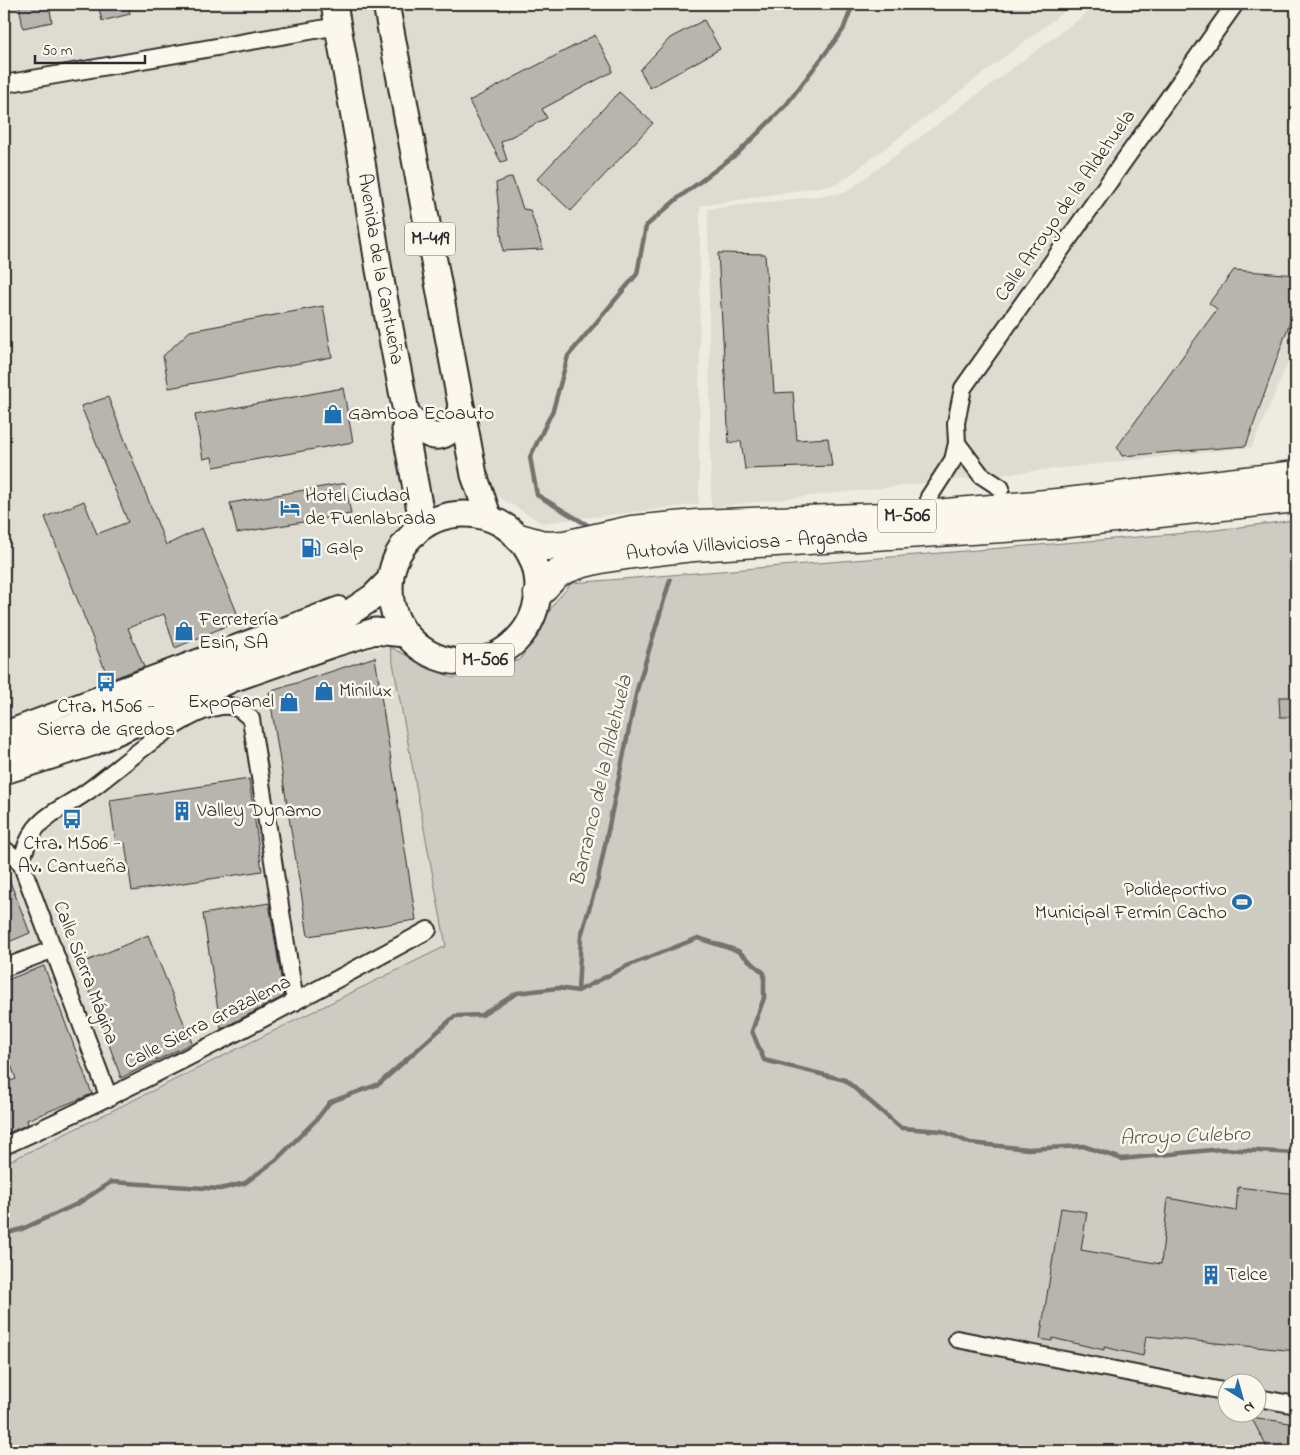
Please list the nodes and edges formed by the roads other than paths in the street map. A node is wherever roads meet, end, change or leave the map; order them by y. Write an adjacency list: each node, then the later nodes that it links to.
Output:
1 (386, 4): 5 (main road, M-419)
2 (1235, 4): 7 (street, Calle Arroyo de la Aldehuela)
3 (336, 15): 4 (street); 6 (main road, Avenida de la Cantueña / M-419)
4 (4, 84)
5 (461, 407): 6 (main road); 12 (main road, M-419)
6 (406, 412): 14 (main road, Avenida de la Cantueña / M-419)
7 (957, 443): 9 (street); 10 (street, Calle Arroyo de la Aldehuela)
8 (1296, 475): 13 (highway, M-506)
9 (1001, 488)
10 (929, 497): 13 (highway)
11 (1296, 498): 17 (highway, Autovía Villaviciosa - Arganda / M-506)
12 (489, 518): 14 (main road, M-506); 15 (main road, M-506)
13 (767, 521): 15 (highway, M-506)
14 (415, 533): 16 (main road, M-506)
15 (519, 538): 17 (main road, M-506)
16 (390, 580): 18 (main road, M-506); 19 (main road, M-506)
17 (538, 594): 19 (main road, M-506)
18 (373, 597): 20 (street); 21 (main road, M-506)
19 (405, 634): 22 (main road)
20 (8, 726)
21 (4, 751)
22 (4, 771)
23 (4, 849): 24 (street, Calle Sierra Mágina)
24 (21, 863): 26 (street, Calle Sierra Mágina); 28 (street)
25 (428, 930): 28 (street, Calle Sierra Grazalema)
26 (54, 950): 27 (street); 29 (street, Calle Sierra Mágina)
27 (4, 968)
28 (295, 1002): 29 (street, Calle Sierra Grazalema)
29 (110, 1098): 30 (street, Calle Sierra Grazalema)
30 (4, 1146)
31 (957, 1339): 32 (street)
32 (1218, 1390)
33 (1268, 1400): 34 (street)
34 (1296, 1405)

